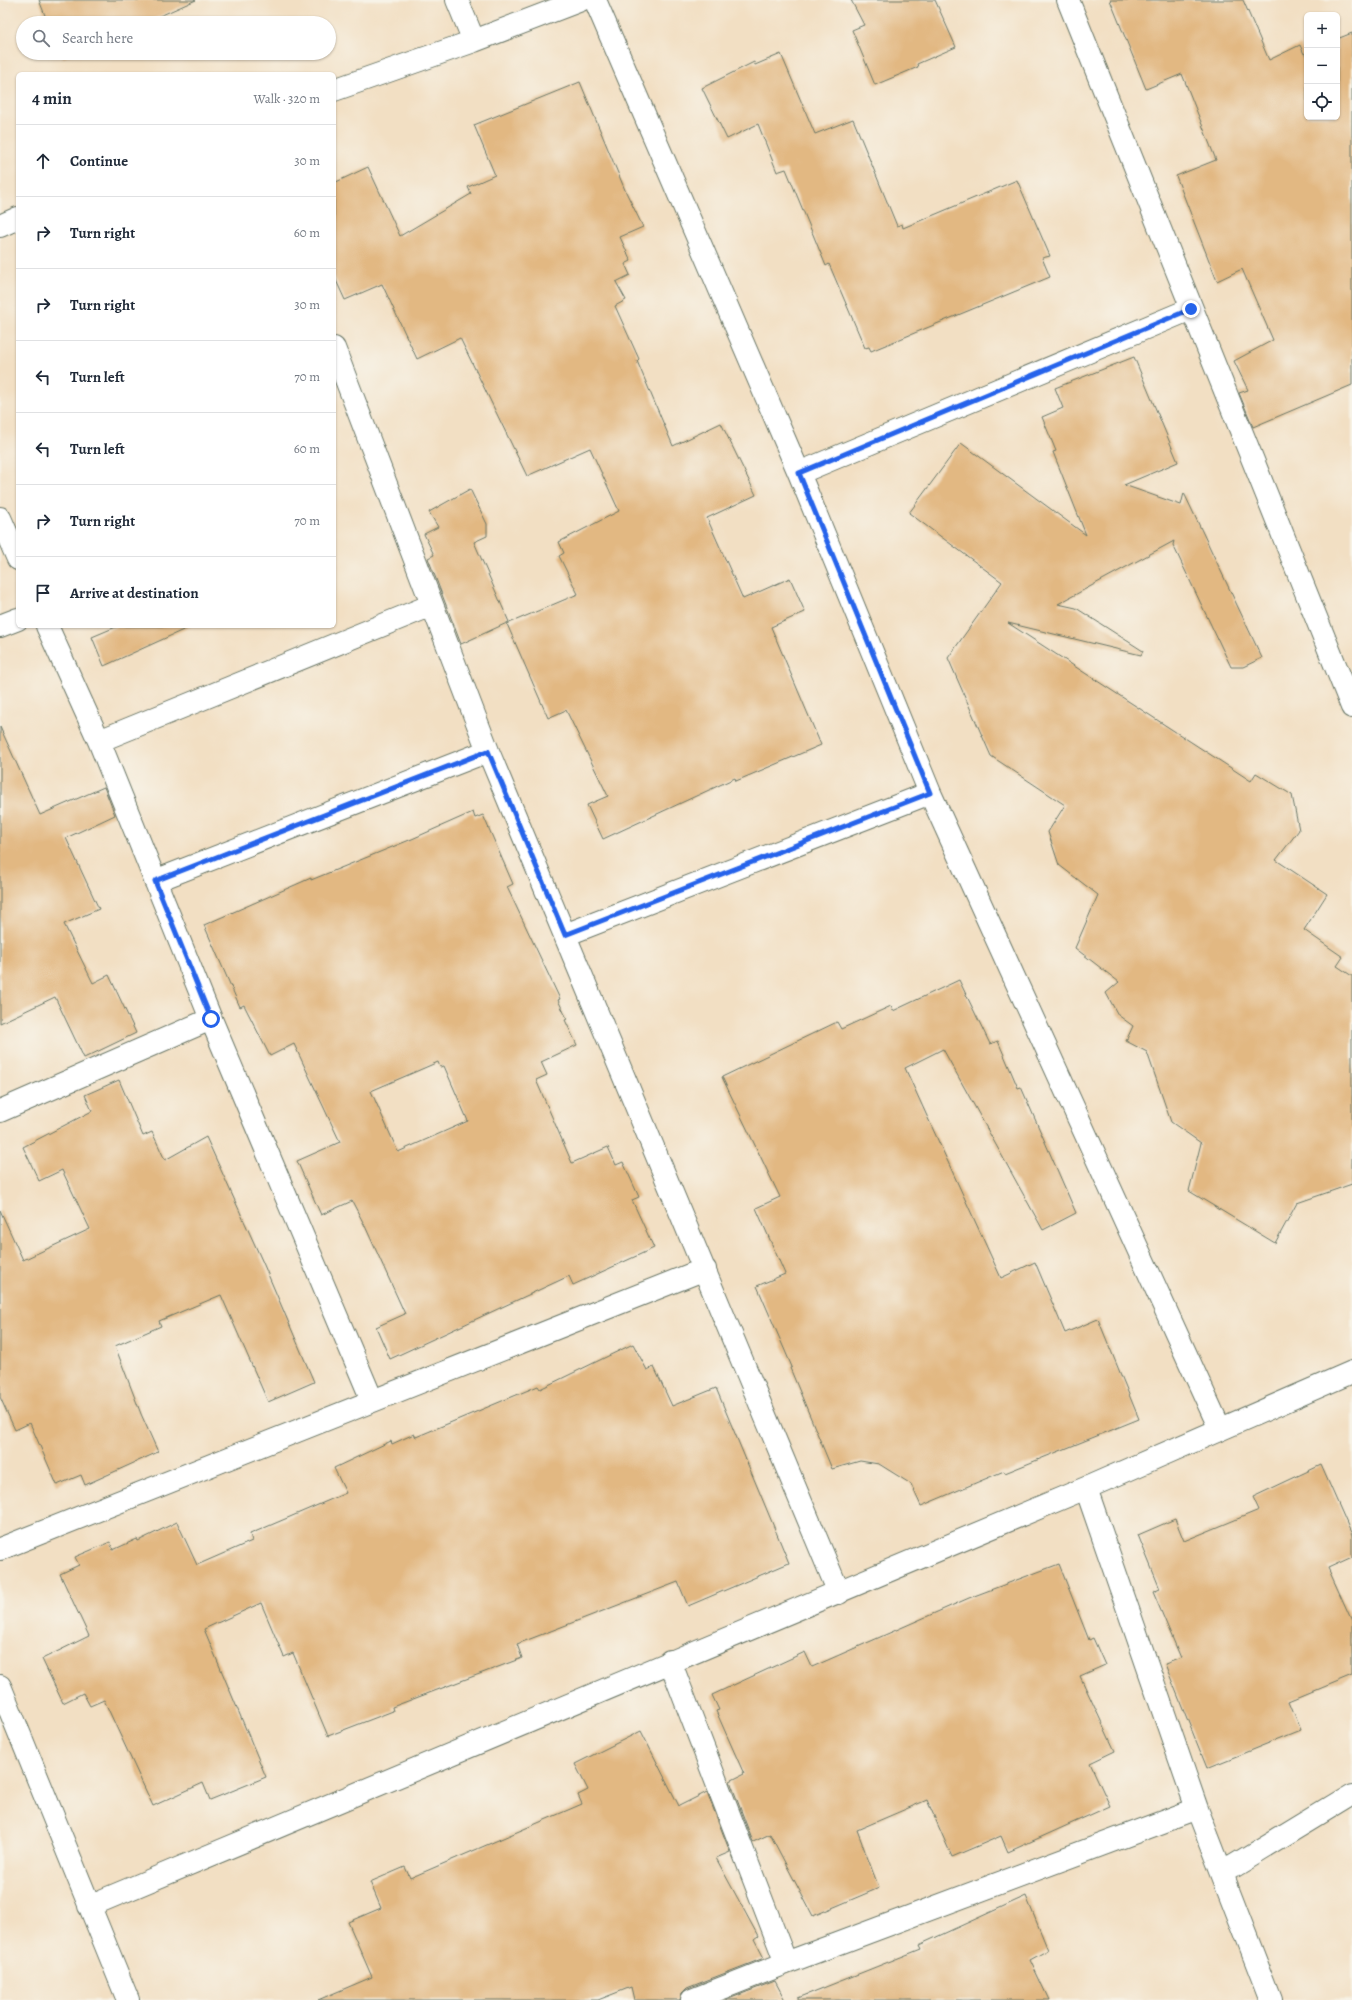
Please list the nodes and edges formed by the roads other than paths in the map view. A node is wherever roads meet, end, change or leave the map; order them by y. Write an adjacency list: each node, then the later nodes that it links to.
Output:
1 (457, 0): 5 (street)
2 (580, 0): 5 (street)
3 (595, 0): 11 (street)
4 (1068, 0): 9 (street)
5 (474, 41): 6 (street)
6 (336, 89)
7 (16, 219): 8 (street)
8 (0, 226)
9 (1191, 309): 11 (street); 18 (street)
10 (336, 353): 14 (street)
11 (799, 473): 22 (street)
12 (0, 518): 13 (street)
13 (16, 554)
14 (432, 605): 20 (street); 21 (street)
15 (16, 620): 16 (street)
16 (0, 626)
17 (49, 628): 20 (street)
18 (1344, 666): 19 (street)
19 (1352, 707)
20 (99, 741): 23 (street)
21 (488, 751): 23 (street); 24 (street)
22 (930, 793): 24 (street); 30 (street)
23 (155, 881): 25 (street)
24 (565, 935): 27 (street)
25 (211, 1019): 26 (street); 29 (street)
26 (0, 1111)
27 (705, 1269): 29 (street); 33 (street)
28 (1352, 1372): 30 (street)
29 (372, 1400): 32 (street)
30 (1220, 1429): 31 (street)
31 (1086, 1488): 33 (street); 37 (street)
32 (0, 1548)
33 (839, 1592): 34 (street)
34 (670, 1661): 39 (street); 40 (street)
35 (0, 1686): 39 (street)
36 (1352, 1794): 38 (street)
37 (1197, 1809): 38 (street); 40 (street)
38 (1222, 1873): 43 (street)
39 (89, 1906): 41 (street)
40 (786, 1963): 42 (street)
41 (128, 2000)
42 (692, 2000)
43 (1271, 2000)

